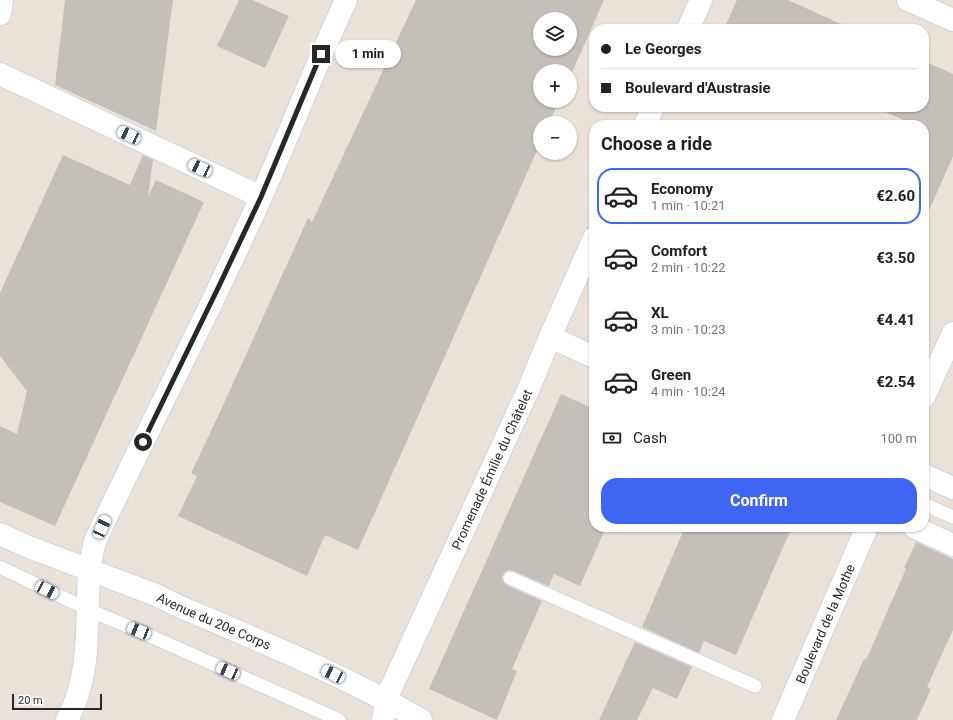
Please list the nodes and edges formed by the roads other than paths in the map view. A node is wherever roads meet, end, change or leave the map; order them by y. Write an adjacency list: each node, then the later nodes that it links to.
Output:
1 (2, 0): 5 (street)
2 (346, 0): 9 (street)
3 (701, 0): 7 (street)
4 (908, 0): 6 (street)
5 (0, 14)
6 (953, 20)
7 (690, 24)
8 (0, 74): 9 (street)
9 (261, 197): 24 (street)
10 (589, 249): 12 (street, Promenade Émilie du Châtelet)
11 (953, 333): 14 (street)
12 (550, 337): 13 (street); 28 (street, Promenade Émilie du Châtelet)
13 (589, 355)
14 (929, 386)
15 (929, 477): 16 (street)
16 (953, 488)
17 (929, 506): 18 (lane)
18 (953, 517)
19 (865, 532): 32 (street, Boulevard de la Mothe)
20 (925, 532): 22 (street)
21 (0, 534): 24 (street, Avenue du 20e Corps)
22 (953, 545)
23 (0, 567): 26 (lane)
24 (89, 570): 26 (street); 28 (street, Avenue du 20e Corps)
25 (510, 578): 27 (lane)
26 (89, 610): 29 (street); 30 (lane)
27 (755, 686)
28 (385, 710): 31 (street, Avenue du 20e Corps)
29 (67, 720)
30 (339, 720)
31 (421, 720)
32 (783, 720)

